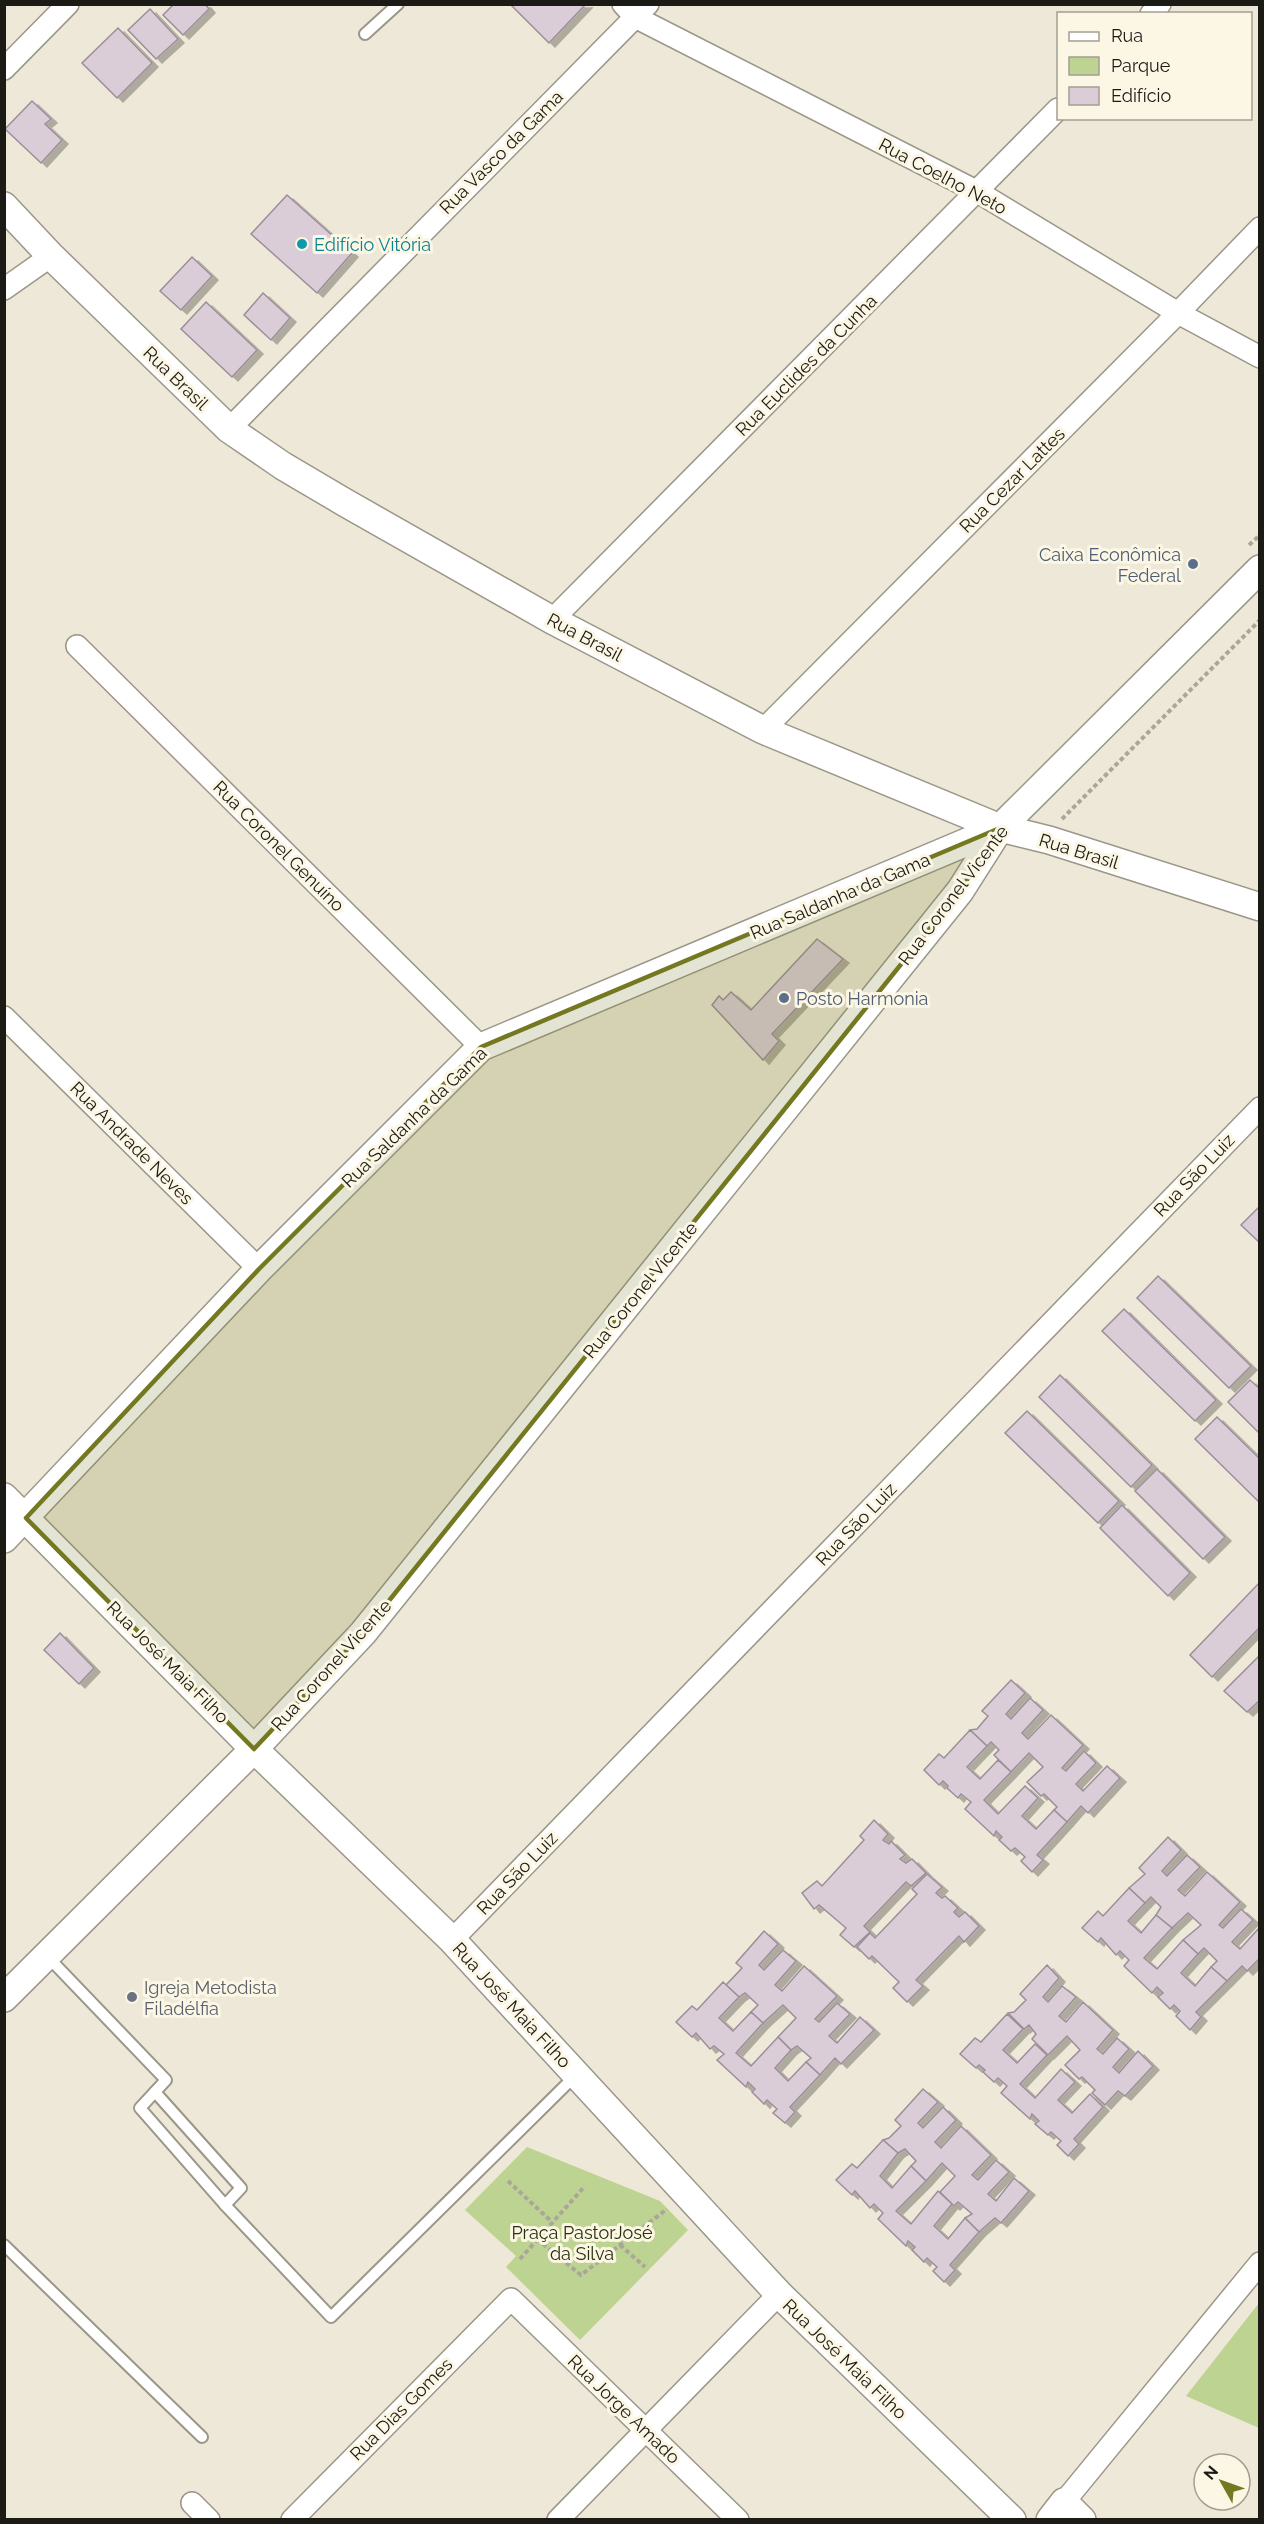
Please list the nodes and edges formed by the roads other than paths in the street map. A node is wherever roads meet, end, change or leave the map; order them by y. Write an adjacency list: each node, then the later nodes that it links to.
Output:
1 (68, 4): 5 (street)
2 (398, 4): 4 (lane)
3 (635, 9): 7 (street, Rua Coelho Neto); 14 (street, Rua Vasco da Gama)
4 (365, 34)
5 (4, 69)
6 (1057, 111): 7 (street, Rua Euclides da Cunha)
7 (978, 192): 12 (street, Rua Coelho Neto); 16 (street, Rua Euclides da Cunha)
8 (4, 207): 10 (street, Rua Brasil)
9 (1260, 228): 12 (street, Rua Cezar Lattes)
10 (51, 256): 11 (street); 14 (street, Rua Brasil)
11 (4, 289)
12 (1178, 313): 13 (street, Rua Coelho Neto); 18 (street, Rua Cezar Lattes)
13 (1260, 357)
14 (229, 429): 16 (street, Rua Brasil)
15 (1260, 569): 19 (street, Rua Coronel Vicente)
16 (552, 620): 18 (street, Rua Brasil)
17 (76, 646): 22 (street, Rua Coronel Genuíno)
18 (763, 730): 19 (street, Rua Brasil)
19 (1000, 828): 20 (street, Rua Brasil); 22 (street, Rua Saldanha da Gama); 28 (street, Rua Coronel Vicente)
20 (1260, 907)
21 (4, 1017): 24 (street, Rua Andrade Neves)
22 (482, 1047): 24 (street, Rua Saldanha da Gama)
23 (1260, 1108): 29 (street, Rua São Luiz)
24 (259, 1269): 26 (street, Rua Saldanha da Gama)
25 (4, 1497): 26 (street, Rua José Maia Filho)
26 (26, 1518): 27 (street, Rua Saldanha da Gama); 28 (street, Rua José Maia Filho)
27 (4, 1539)
28 (254, 1749): 29 (street, Rua José Maia Filho); 30 (street, Rua Coronel Vicente)
29 (452, 1940): 32 (street, Rua José Maia Filho)
30 (46, 1956): 31 (street, Rua Coronel Vicente); 33 (lane)
31 (4, 1998)
32 (576, 2075): 34 (lane); 37 (street, Rua José Maia Filho)
33 (155, 2092): 34 (lane); 34 (lane)
34 (225, 2205)
35 (4, 2245): 40 (lane)
36 (1260, 2263): 42 (street)
37 (779, 2294): 39 (street); 47 (street, Rua José Maia Filho)
38 (511, 2299): 39 (street, Rua Jorge Amado); 44 (street, Rua Dias Gomes)
39 (646, 2430): 45 (street); 46 (street, Rua Jorge Amado)
40 (202, 2437)
41 (192, 2503): 43 (street)
42 (1065, 2514)
43 (209, 2520)
44 (292, 2520)
45 (558, 2520)
46 (738, 2520)
47 (1012, 2520)

